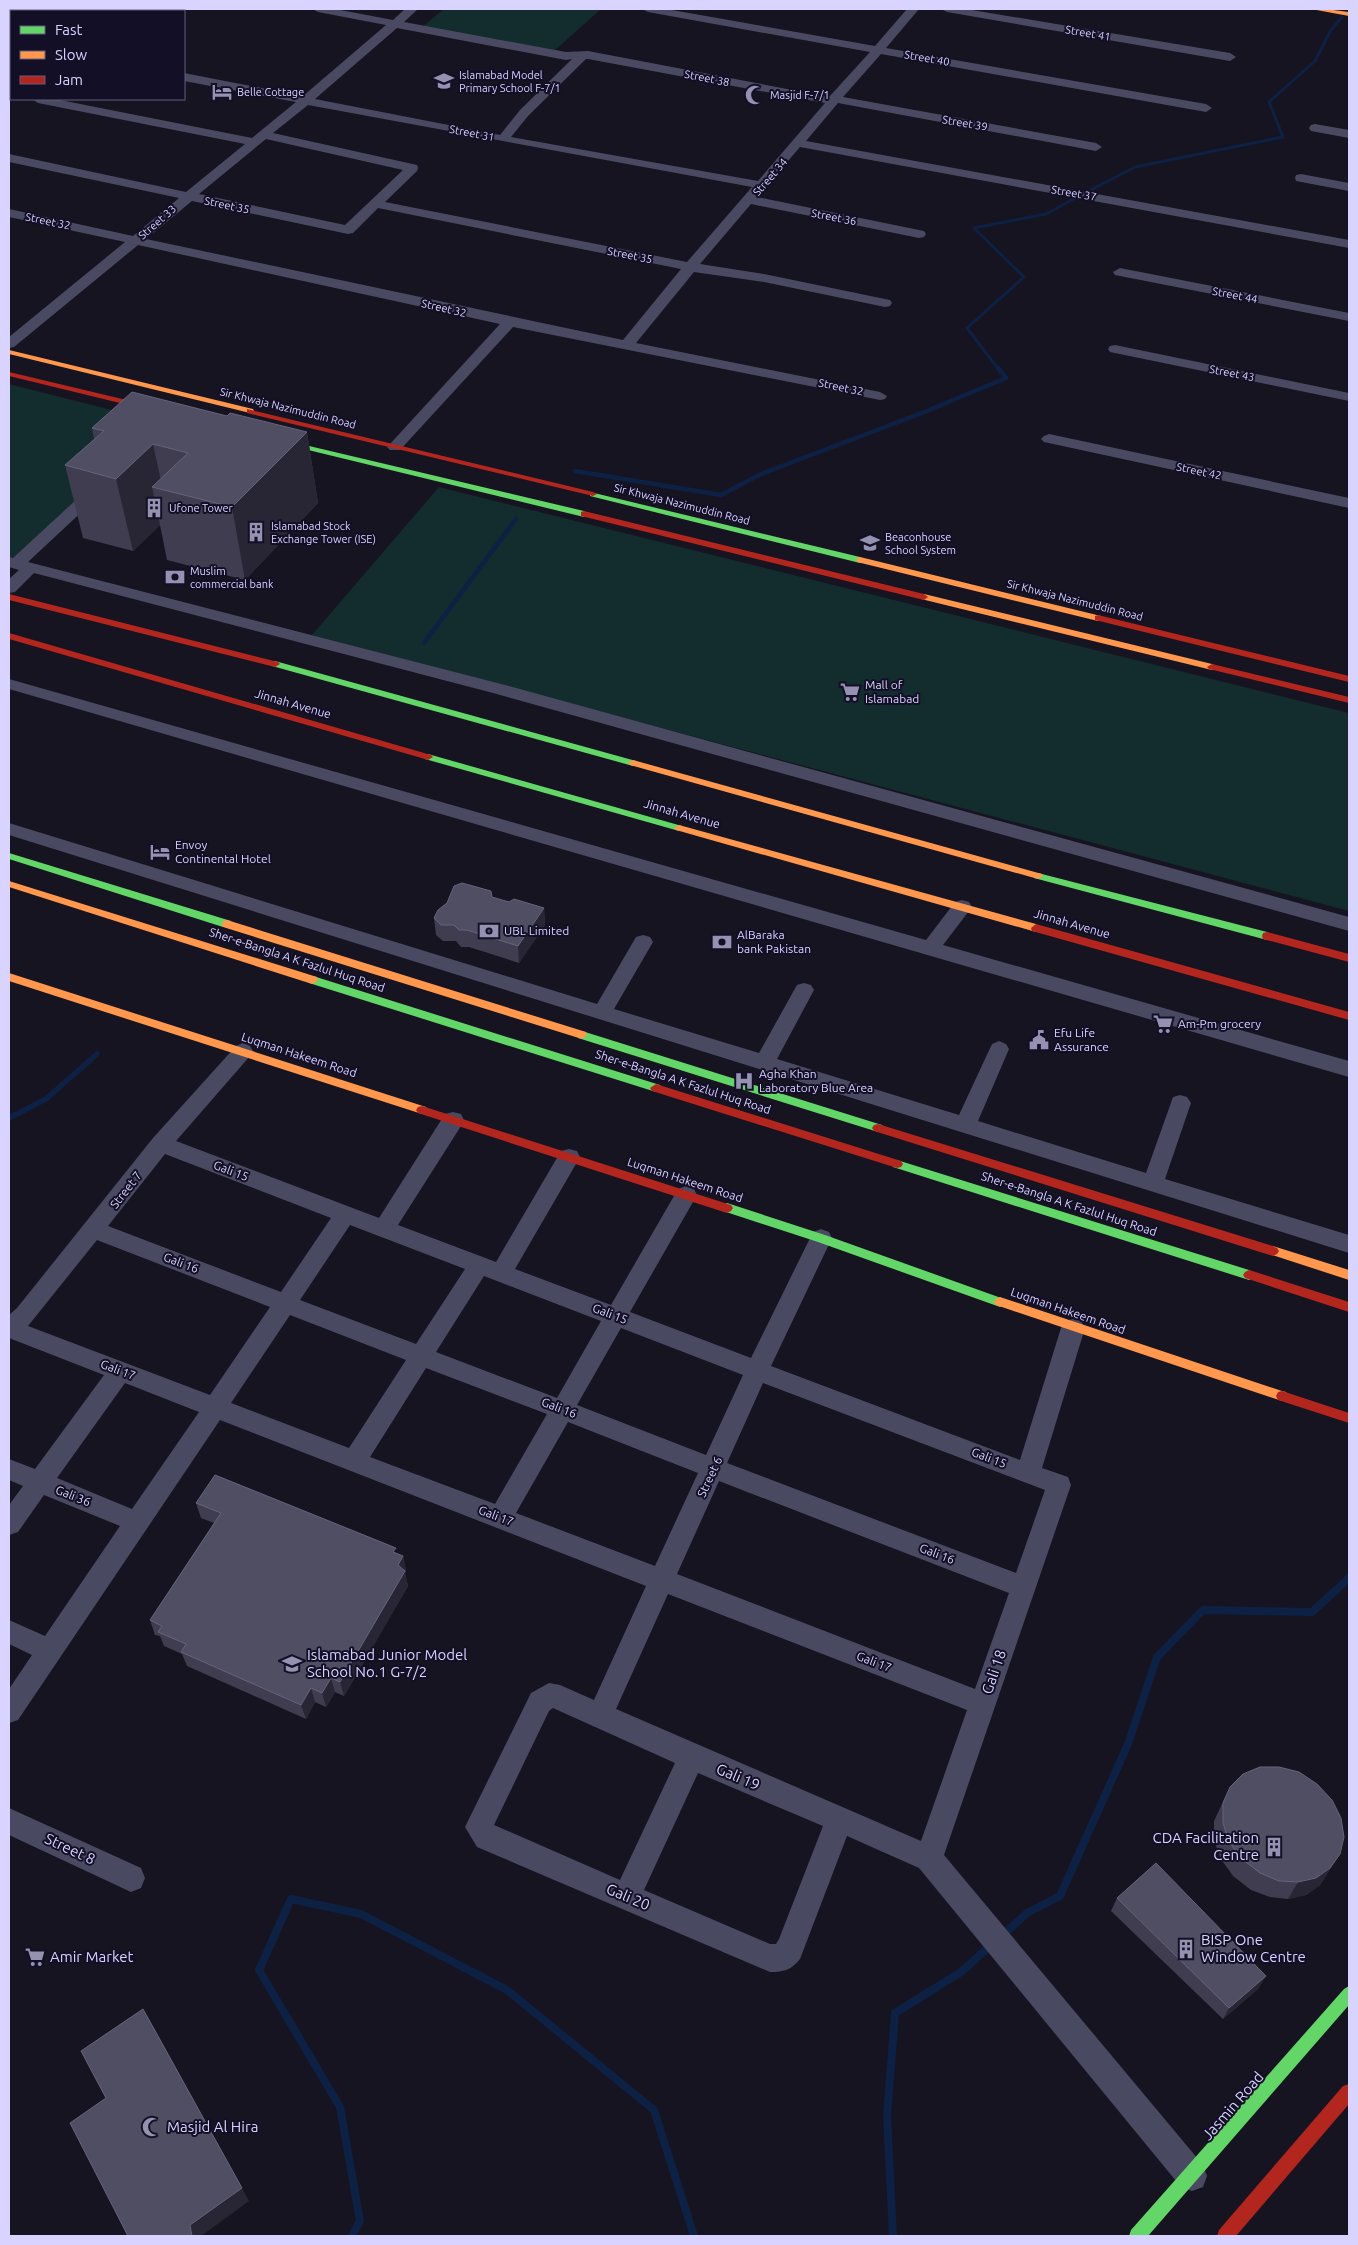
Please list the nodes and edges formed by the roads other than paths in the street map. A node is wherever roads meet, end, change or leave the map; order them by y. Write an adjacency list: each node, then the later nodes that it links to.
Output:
1 (318, 9): 8 (street, Street 38)
2 (412, 9): 8 (street, Street 33)
3 (648, 9): 9 (street, Street 40)
4 (912, 9): 9 (street, Street 34)
5 (947, 9): 11 (street, Street 41)
6 (1314, 9): 7 (main road)
7 (1349, 14)
8 (393, 24): 10 (street, Street 38); 15 (street, Street 33)
9 (877, 49): 14 (street, Street 34); 16 (street, Street 40)
10 (582, 56): 14 (street, Street 38); 20 (street)
11 (1230, 56)
12 (185, 77): 15 (street, Street 31)
13 (44, 100): 19 (street)
14 (833, 100): 21 (street, Street 34); 22 (street, Street 39)
15 (304, 101): 19 (street, Street 33); 20 (street, Street 31)
16 (1206, 108)
17 (1315, 128): 18 (street)
18 (1349, 134)
19 (259, 139): 27 (street, Street 33); 29 (street, Street 35)
20 (503, 139): 25 (street, Street 31)
21 (799, 143): 25 (street, Street 34); 33 (street, Street 37)
22 (1096, 146)
23 (9, 158): 27 (street)
24 (1301, 178): 26 (street)
25 (761, 186): 28 (street, Street 34)
26 (1349, 187)
27 (187, 196): 29 (street, Street 35); 32 (street, Street 33)
28 (750, 200): 31 (street, Street 36); 34 (street, Street 34)
29 (376, 204): 34 (street, Street 35)
30 (9, 212): 32 (street, Street 32)
31 (919, 234)
32 (136, 241): 38 (street, Street 32); 39 (street, Street 33)
33 (1349, 244)
34 (690, 267): 36 (street, Street 35); 40 (street, Street 34)
35 (1120, 272): 37 (street, Street 44)
36 (885, 303)
37 (1349, 317)
38 (510, 322): 40 (street, Street 32); 51 (street)
39 (9, 344)
40 (627, 344): 46 (street, Street 32)
41 (1115, 349): 47 (street, Street 43)
42 (9, 352): 43 (main road, Sir Khwaja Nazimuddin Road)
43 (86, 371): 45 (main road); 51 (main road, Sir Khwaja Nazimuddin Road)
44 (9, 374): 45 (main road)
45 (69, 389): 48 (main road)
46 (880, 396)
47 (1349, 397)
48 (170, 414)
49 (259, 435): 60 (main road)
50 (1049, 439): 53 (street, Street 42)
51 (396, 448): 58 (main road, Sir Khwaja Nazimuddin Road)
52 (106, 480): 54 (street)
53 (1349, 503)
54 (18, 565): 55 (street); 65 (street)
55 (9, 588)
56 (9, 597): 68 (main road)
57 (11, 639): 64 (main road, Jinnah Avenue)
58 (1349, 679)
59 (9, 684): 67 (street)
60 (1349, 700)
61 (9, 829): 71 (street)
62 (9, 856): 79 (main road, Sher-e-Bangla A K Fazlul Huq Road)
63 (9, 884): 79 (main road, Sher-e-Bangla A K Fazlul Huq Road)
64 (962, 907): 67 (street); 72 (main road, Jinnah Avenue)
65 (1349, 924)
66 (644, 942): 71 (street)
67 (930, 949): 76 (street)
68 (1349, 958)
69 (9, 977): 74 (main road, Luqman Hakeem Road)
70 (804, 990): 75 (street)
71 (602, 1012): 75 (street)
72 (1349, 1016)
73 (999, 1049): 81 (street)
74 (243, 1051): 80 (main road, Luqman Hakeem Road); 82 (street, Street 7)
75 (764, 1063): 77 (street)
76 (1349, 1069)
77 (829, 1083): 79 (street); 81 (street)
78 (1180, 1104): 84 (street)
79 (806, 1117): 93 (main road, Sher-e-Bangla A K Fazlul Huq Road); 95 (main road, Sher-e-Bangla A K Fazlul Huq Road)
80 (453, 1120): 83 (main road, Luqman Hakeem Road); 87 (street)
81 (964, 1125): 84 (street)
82 (161, 1144): 86 (street, Gali 15); 88 (street, Street 7)
83 (569, 1157): 85 (main road, Luqman Hakeem Road); 92 (street)
84 (1153, 1183): 90 (street)
85 (686, 1194): 89 (main road, Luqman Hakeem Road); 96 (street)
86 (346, 1214): 87 (street, Gali 15); 94 (street)
87 (384, 1229): 91 (street, Gali 15)
88 (94, 1230): 94 (street, Gali 16); 97 (street, Street 7)
89 (821, 1238): 98 (main road, Luqman Hakeem Road); 100 (street, Street 6)
90 (1349, 1244)
91 (479, 1265): 92 (street, Gali 15); 99 (street)
92 (501, 1273): 96 (street, Gali 15)
93 (1349, 1275)
94 (285, 1303): 99 (street, Gali 16); 102 (street)
95 (1349, 1307)
96 (617, 1317): 100 (street, Gali 15); 103 (street)
97 (9, 1328): 101 (street, Gali 17)
98 (1073, 1328): 104 (main road, Luqman Hakeem Road); 108 (street)
99 (422, 1355): 103 (street, Gali 16); 105 (street)
100 (757, 1370): 106 (street, Street 6); 108 (street, Gali 15)
101 (120, 1371): 102 (street, Gali 17); 109 (street)
102 (214, 1408): 105 (street, Gali 17); 112 (street)
103 (563, 1410): 106 (street, Gali 16); 111 (street)
104 (1349, 1418)
105 (354, 1461): 111 (street, Gali 17)
106 (714, 1468): 114 (street, Street 6); 115 (street, Gali 16)
107 (9, 1469): 109 (street, Gali 36)
108 (1028, 1473): 110 (street, Gali 15)
109 (40, 1482): 112 (street, Gali 36); 113 (street)
110 (1059, 1485): 115 (street, Gali 18)
111 (500, 1518): 114 (street, Gali 17)
112 (137, 1522): 117 (street)
113 (9, 1524)
114 (660, 1580): 118 (street, Gali 17); 120 (street, Street 6)
115 (1023, 1587): 118 (street, Gali 18)
116 (9, 1632): 117 (street)
117 (50, 1650): 119 (street)
118 (983, 1704): 125 (street, Gali 18)
119 (9, 1711)
120 (600, 1716): 121 (street, Gali 19); 124 (street, Gali 19)
121 (692, 1757): 122 (street, Gali 19); 127 (street)
122 (839, 1820): 125 (street, Gali 19); 127 (street, Gali 20)
123 (9, 1821): 126 (street, Street 8)
124 (479, 1827): 127 (street, Gali 20)
125 (929, 1858): 130 (street)
126 (131, 1878)
127 (626, 1896)
128 (1349, 1994): 130 (main road, Jasmin Road)
129 (1349, 2092): 132 (main road)
130 (1192, 2176): 131 (main road, Jasmin Road)
131 (1137, 2236)
132 (1225, 2236)

